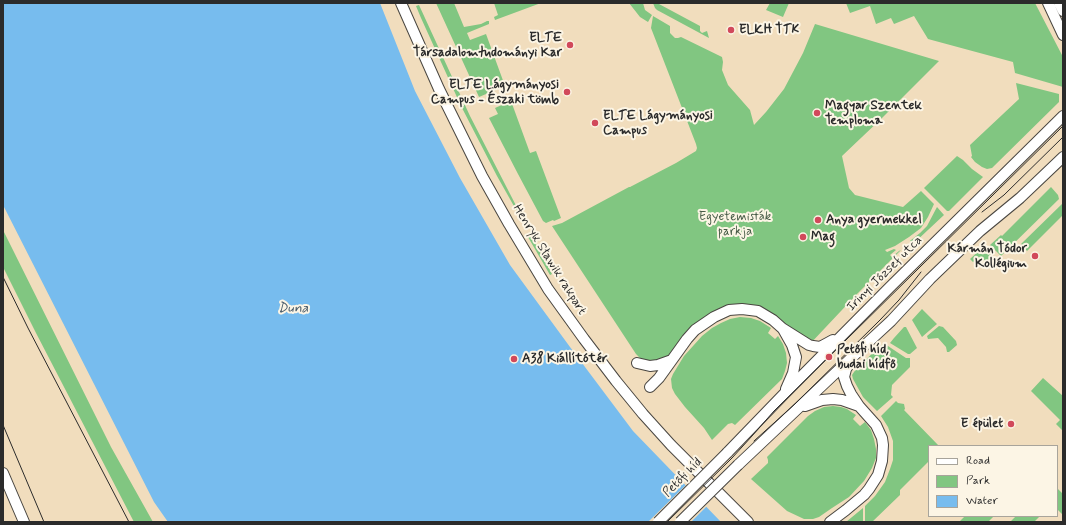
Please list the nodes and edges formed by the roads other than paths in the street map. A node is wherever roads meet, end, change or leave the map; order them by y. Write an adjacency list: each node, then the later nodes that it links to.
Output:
1 (401, 3): 23 (main road, Henryk Sławik rakpart)
2 (1048, 3): 5 (main road)
3 (1059, 3): 4 (main road)
4 (1063, 11)
5 (1060, 21): 6 (main road)
6 (1063, 35)
7 (1063, 116): 10 (main road, Irinyi József utca)
8 (1063, 157): 11 (main road)
9 (782, 328): 10 (main road); 12 (main road); 15 (main road)
10 (844, 334): 15 (main road, Irinyi József utca)
11 (854, 356): 16 (main road); 17 (main road)
12 (672, 360): 13 (main road); 14 (main road)
13 (637, 363)
14 (650, 387)
15 (784, 394): 18 (main road, Irinyi József utca)
16 (859, 406): 17 (main road); 24 (main road)
17 (799, 408): 22 (main road, bridge)
18 (727, 453): 21 (main road, Petőfi híd, bridge)
19 (3, 473): 20 (main road)
20 (24, 522)
21 (658, 522)
22 (680, 522)
23 (748, 522)
24 (830, 522)

